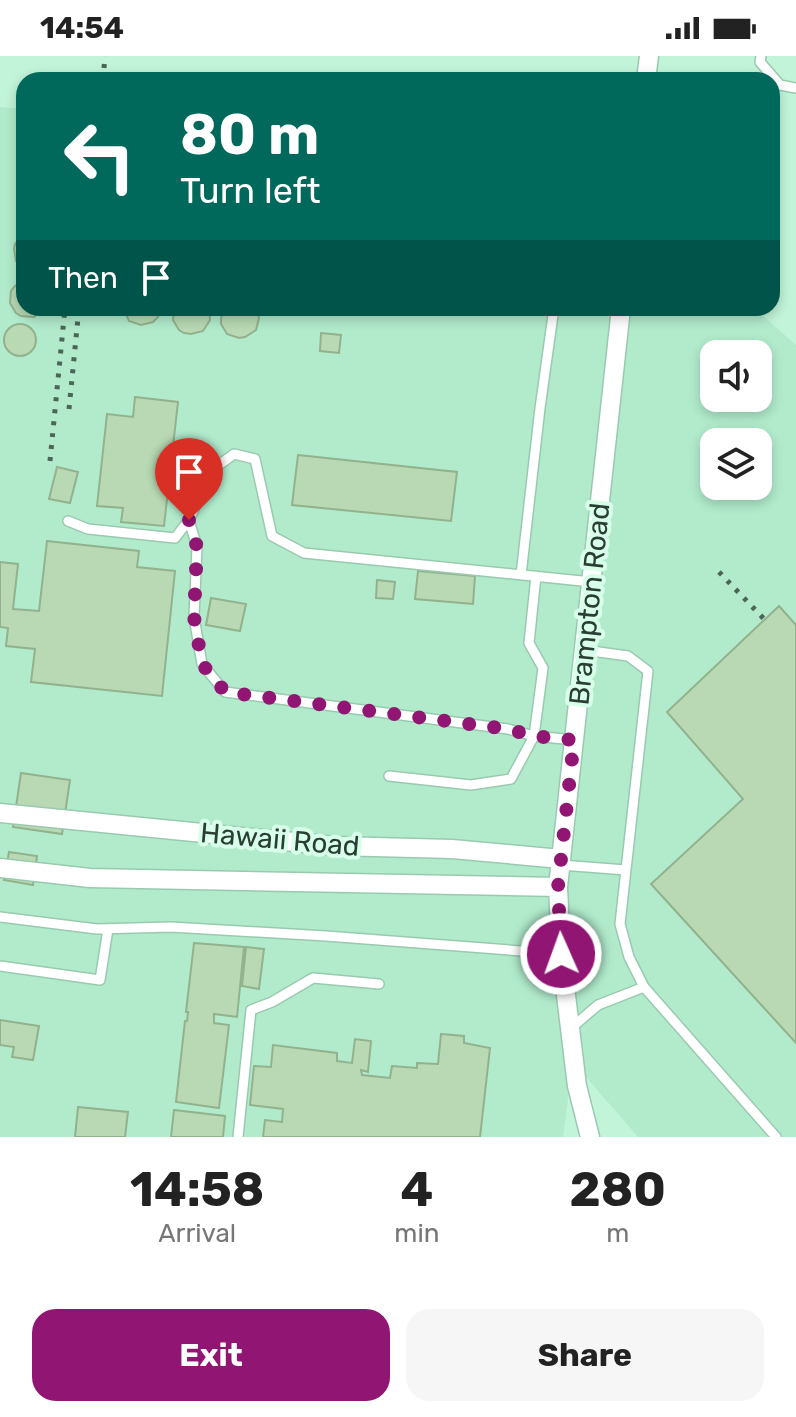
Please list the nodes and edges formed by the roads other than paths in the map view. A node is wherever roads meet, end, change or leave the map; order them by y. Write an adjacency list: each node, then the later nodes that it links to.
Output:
1 (553, 316): 5 (lane)
2 (620, 316): 7 (street, Brampton Road)
3 (189, 520): 4 (lane); 5 (lane); 9 (lane)
4 (68, 521)
5 (521, 575): 6 (lane)
6 (536, 576): 7 (lane); 9 (lane)
7 (592, 582): 8 (street, Brampton Road)
8 (584, 650): 10 (street, Brampton Road); 15 (lane)
9 (534, 736): 10 (lane); 11 (lane)
10 (574, 740): 13 (street, Brampton Road)
11 (389, 776)
12 (0, 813): 13 (street, Hawaii Road)
13 (561, 862): 15 (lane); 16 (street, Brampton Road)
14 (0, 868): 16 (street, Hawaii Road)
15 (626, 870): 22 (lane)
16 (558, 887): 19 (street, Brampton Road)
17 (0, 917): 18 (lane)
18 (108, 929): 19 (lane); 20 (lane)
19 (561, 954): 23 (street, Brampton Road)
20 (0, 966)
21 (379, 984): 24 (lane)
22 (644, 987): 23 (lane); 26 (lane)
23 (570, 1029): 25 (street, Brampton Road)
24 (238, 1137)
25 (590, 1137)
26 (776, 1137)

